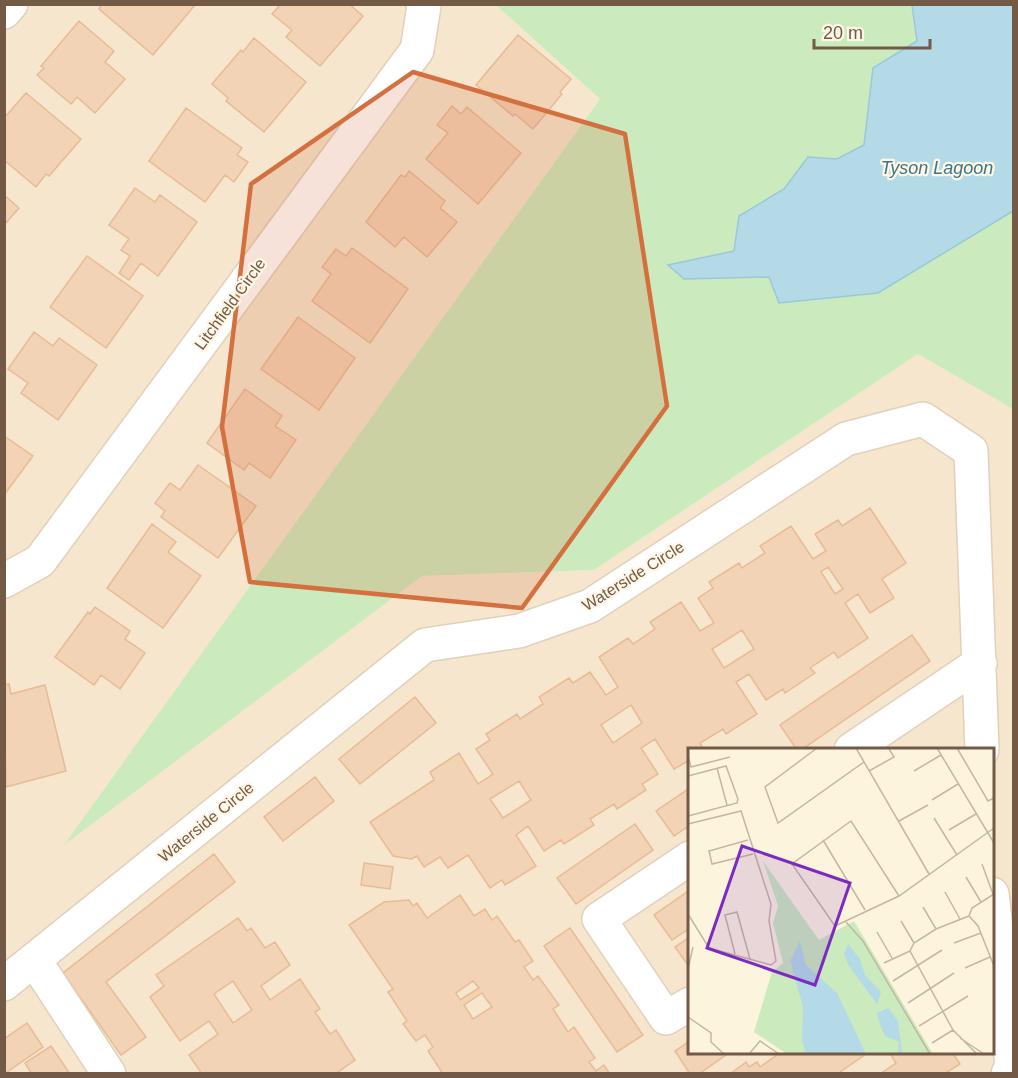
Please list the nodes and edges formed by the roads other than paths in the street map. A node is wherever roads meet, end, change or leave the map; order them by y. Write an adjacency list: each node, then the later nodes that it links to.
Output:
1 (11, 4): 3 (street)
2 (423, 5): 4 (street, Litchfield Circle)
3 (4, 12)
4 (4, 581)
5 (980, 663): 6 (street); 7 (street, Waterside Circle); 10 (street, Waterside Circle)
6 (854, 748)
7 (982, 748)
8 (688, 859): 12 (street)
9 (994, 903): 14 (street)
10 (35, 961): 11 (street, Waterside Circle); 13 (street)
11 (4, 984)
12 (688, 1005)
13 (109, 1074)
14 (1008, 1074)

